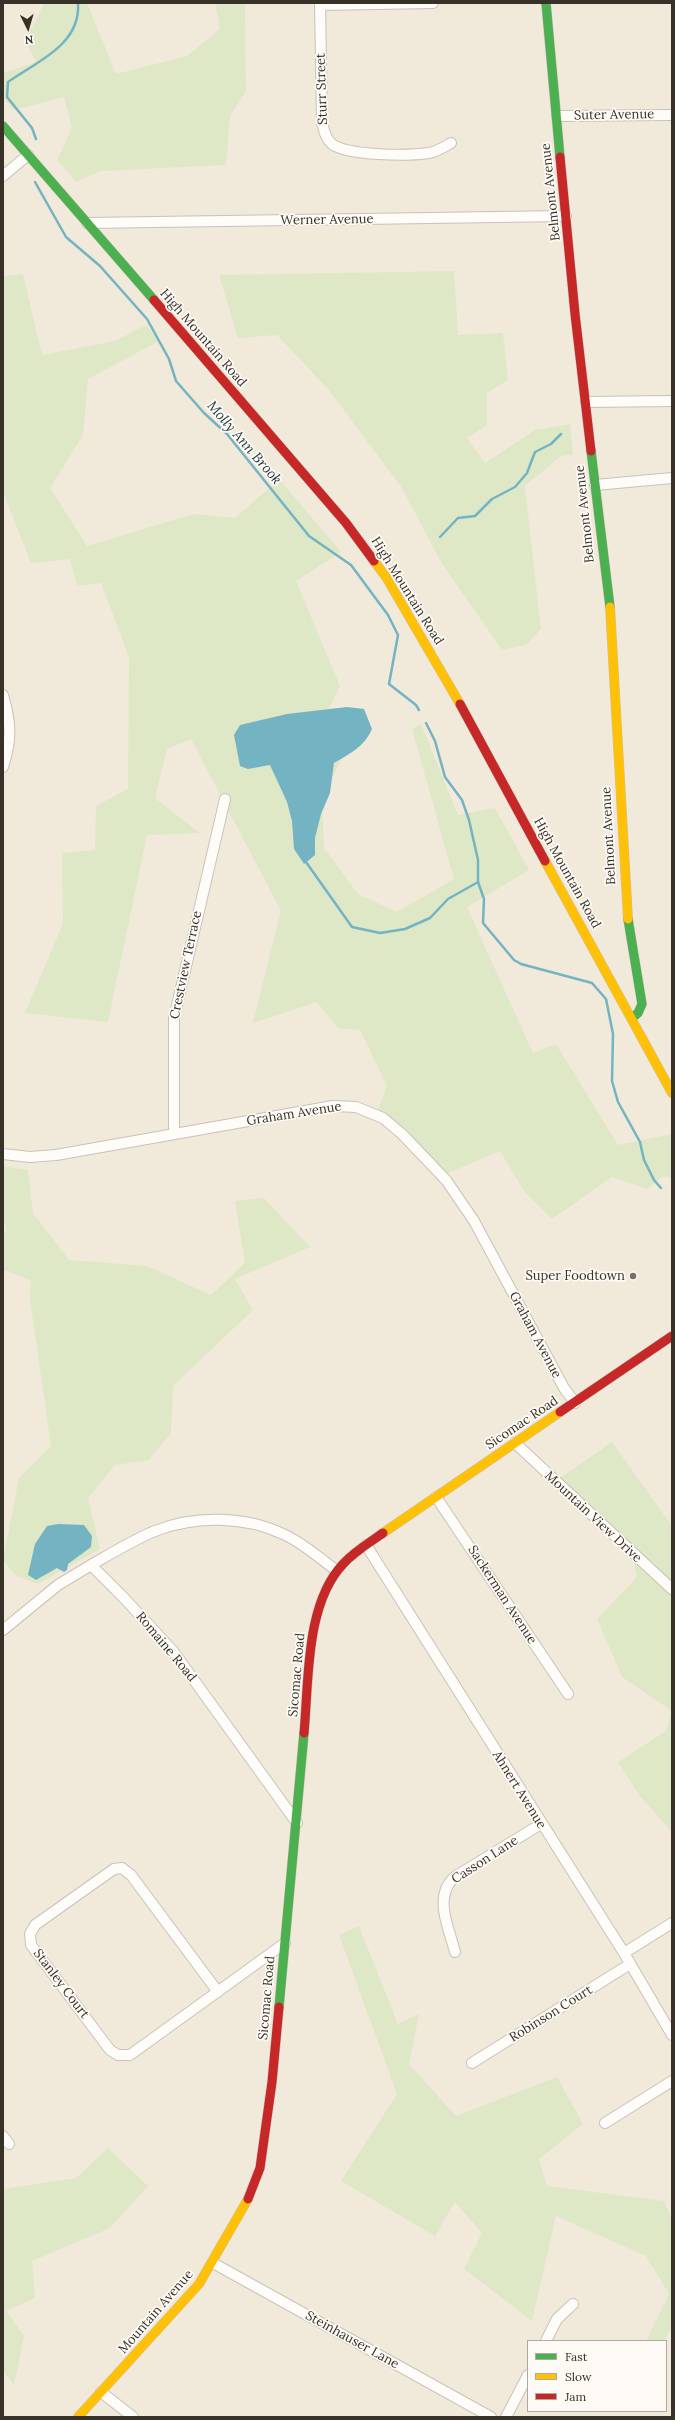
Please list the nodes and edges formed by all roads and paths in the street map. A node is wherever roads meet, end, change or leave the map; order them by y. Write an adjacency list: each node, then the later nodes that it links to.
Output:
1 (433, 3): 3 (street)
2 (546, 3): 5 (street, Belmont Avenue)
3 (320, 4): 7 (street, Sturr Street)
4 (672, 115): 5 (street, Suter Avenue)
5 (556, 116): 10 (street, Belmont Avenue)
6 (3, 126): 8 (street, High Mountain Road)
7 (451, 143)
8 (28, 155): 9 (street); 11 (street, High Mountain Road)
9 (3, 176)
10 (566, 216): 11 (street, Werner Avenue); 12 (street, Belmont Avenue)
11 (87, 223): 19 (street, High Mountain Road)
12 (586, 402): 13 (street); 15 (street, Belmont Avenue)
13 (672, 402)
14 (672, 478): 15 (street)
15 (595, 485): 19 (street, Belmont Avenue)
16 (3, 695): 17 (street)
17 (3, 767)
18 (225, 799): 21 (street, Crestview Terrace)
19 (632, 1018): 20 (street, High Mountain Road)
20 (672, 1093)
21 (174, 1134): 22 (street, Graham Avenue); 24 (street, Graham Avenue)
22 (3, 1154)
23 (672, 1336): 24 (street, Sicomac Road)
24 (575, 1402): 25 (street, Sicomac Road)
25 (515, 1444): 26 (street, Sicomac Road); 30 (street, Mountain View Drive)
26 (436, 1497): 27 (street, Sicomac Road); 32 (street, Sackerman Avenue)
27 (366, 1545): 29 (street, Sicomac Road); 34 (street, Ahnert Avenue)
28 (91, 1566): 29 (street); 31 (street); 33 (street, Romaine Road)
29 (336, 1570): 33 (street, Sicomac Road)
30 (672, 1589)
31 (3, 1630)
32 (568, 1694)
33 (296, 1824): 36 (street, Sicomac Road)
34 (541, 1824): 37 (street, Casson Lane); 38 (street, Ahnert Avenue)
35 (672, 1924): 38 (street)
36 (285, 1943): 40 (street, Stanley Court); 45 (street, Sicomac Road)
37 (455, 1952)
38 (624, 1953): 39 (street, Ahnert Avenue)
39 (630, 1964): 41 (street, Ahnert Avenue); 42 (street, Robinson Court)
40 (218, 1992): 40 (street, Stanley Court)
41 (672, 2035)
42 (472, 2063)
43 (672, 2081): 44 (street)
44 (605, 2123)
45 (251, 2193): 46 (street, Mountain Avenue)
46 (213, 2263): 50 (street, Mountain Avenue); 53 (street, Steinhauser Lane)
47 (573, 2304): 48 (street)
48 (546, 2340)
49 (527, 2377): 54 (street)
50 (101, 2392): 51 (street, Mountain Avenue); 52 (street)
51 (78, 2417)
52 (133, 2417)
53 (491, 2417)
54 (506, 2417)

